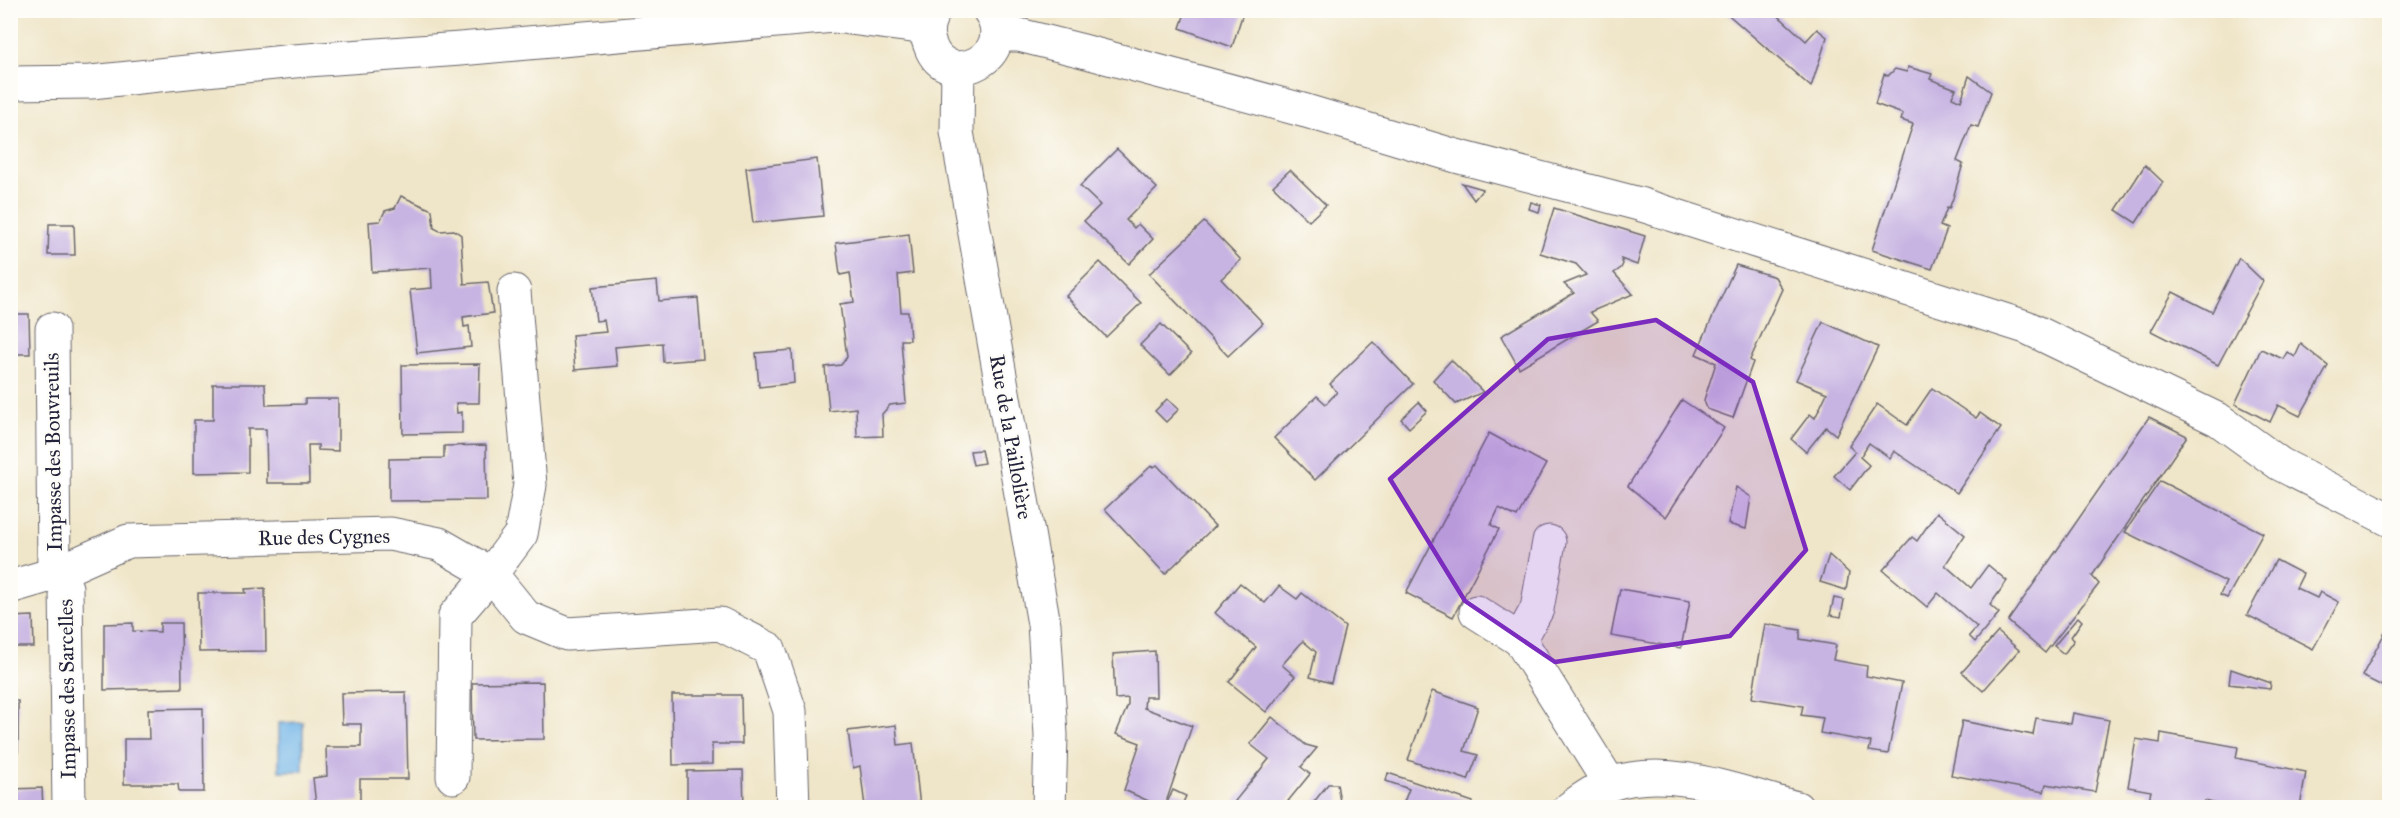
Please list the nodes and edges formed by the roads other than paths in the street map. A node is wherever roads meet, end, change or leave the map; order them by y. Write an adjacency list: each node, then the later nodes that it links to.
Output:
1 (931, 19): 3 (street); 4 (street)
2 (992, 23): 3 (street); 7 (street)
3 (958, 68): 18 (street, Rue de la Paillolière)
4 (10, 83)
5 (514, 291): 10 (street)
6 (52, 329): 9 (street, Impasse des Bouvreuils)
7 (2390, 520)
8 (1549, 542): 13 (street)
9 (54, 574): 10 (street, Rue des Cygnes); 11 (street, Rue des Cygnes); 16 (street, Impasse des Sarcelles)
10 (491, 574): 14 (street); 17 (street, Rue des Cygnes)
11 (10, 587)
12 (1476, 612): 13 (street)
13 (1520, 640): 15 (street)
14 (453, 777)
15 (1610, 784): 19 (street); 20 (street)
16 (69, 807)
17 (793, 807)
18 (1049, 807)
19 (1570, 807)
20 (1797, 807)

